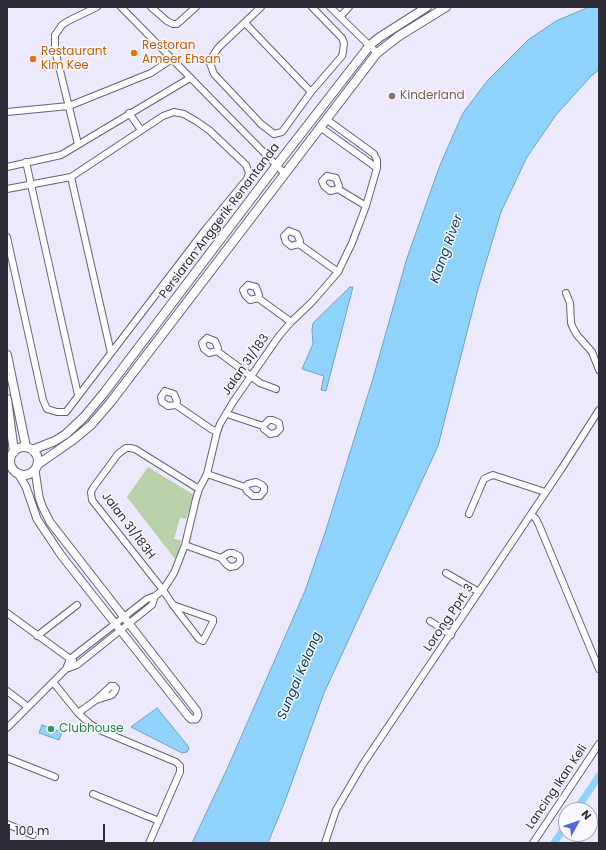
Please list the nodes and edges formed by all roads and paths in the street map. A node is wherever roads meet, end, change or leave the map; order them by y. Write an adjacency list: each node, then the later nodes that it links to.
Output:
1 (97, 7): 18 (street)
2 (121, 7): 15 (street)
3 (151, 7): 4 (street)
4 (196, 7)
5 (261, 7): 12 (street)
6 (312, 7): 17 (street)
7 (330, 7): 11 (street)
8 (349, 7): 11 (street)
9 (427, 7): 13 (main road, Persiaran Anggerik Renantanda)
10 (446, 7): 14 (main road, Persiaran Anggerik Renantanda)
11 (340, 17): 13 (street)
12 (245, 23): 17 (street); 17 (street)
13 (370, 45): 14 (street); 28 (main road, Persiaran Anggerik Renantanda)
14 (377, 53): 21 (main road, Persiaran Anggerik Renantanda)
15 (172, 59): 16 (street); 18 (street)
16 (190, 78): 20 (street); 28 (street)
17 (311, 92)
18 (68, 106): 19 (street); 26 (street)
19 (7, 112)
20 (129, 113): 23 (street); 26 (street)
21 (326, 119): 22 (main road, Persiaran Anggerik Renantanda); 24 (street)
22 (320, 128): 25 (street); 31 (main road, Persiaran Anggerik Renantanda)
23 (141, 130): 32 (street); 44 (street)
24 (346, 134): 25 (street); 30 (street)
25 (340, 142): 30 (street)
26 (78, 144): 27 (street)
27 (26, 162): 29 (street); 33 (street)
28 (276, 166): 31 (street); 56 (main road, Persiaran Anggerik Renantanda)
29 (7, 167)
30 (376, 168): 36 (street, Jalan 31/183)
31 (284, 174): 58 (main road, Persiaran Anggerik Renantanda)
32 (71, 177): 33 (street); 44 (street)
33 (31, 185): 34 (street); 49 (street)
34 (7, 189)
35 (338, 189): 36 (street)
36 (366, 206): 39 (street, Jalan 31/183)
37 (7, 237): 49 (street)
38 (299, 244): 39 (street)
39 (338, 272): 42 (street, Jalan 31/183)
40 (566, 292): 46 (street)
41 (258, 298): 42 (street)
42 (291, 322): 47 (street, Jalan 31/183)
43 (217, 351): 47 (street)
44 (111, 353): 49 (street)
45 (7, 355): 56 (main road)
46 (599, 370)
47 (252, 377): 48 (street); 53 (street, Jalan 31/183)
48 (276, 389)
49 (78, 395)
50 (7, 399): 57 (main road)
51 (176, 404): 55 (street)
52 (599, 410): 63 (street, Lorong Pprt 3)
53 (227, 414): 54 (street); 55 (street, Jalan 31/183)
54 (263, 426)
55 (217, 432): 60 (street, Jalan 31/183)
56 (29, 448): 57 (main road); 58 (main road)
57 (11, 454): 59 (main road)
58 (36, 468): 59 (main road); 77 (street)
59 (13, 472): 79 (street)
60 (207, 474): 61 (street); 62 (street, Jalan 31/183)
61 (245, 487)
62 (199, 489): 66 (street, Jalan 31/183); 69 (street, Jalan 31/183H)
63 (545, 492): 64 (street); 65 (street, Lorong Pprt 3)
64 (469, 514)
65 (531, 514): 70 (street, Lorong Pprt 3); 87 (street)
66 (185, 545): 67 (street); 69 (street, Jalan 31/183)
67 (221, 558)
68 (446, 573): 70 (street)
69 (163, 590): 71 (street); 74 (street)
70 (479, 592): 82 (street, Lorong Pprt 3)
71 (155, 596): 72 (street); 75 (street)
72 (140, 604): 75 (street); 77 (street)
73 (77, 605): 83 (street)
74 (173, 605): 74 (street)
75 (145, 611): 80 (street)
76 (7, 613): 83 (street)
77 (124, 617): 79 (street); 80 (street)
78 (430, 621): 82 (street)
79 (115, 624): 81 (street); 84 (street)
80 (128, 624): 81 (street); 81 (street)
81 (120, 630): 85 (street)
82 (451, 635): 102 (street, Lorong Pprt 3)
83 (38, 636): 84 (street)
84 (70, 660): 85 (street); 86 (street)
85 (77, 665): 86 (street)
86 (66, 669): 88 (street)
87 (599, 669)
88 (53, 682): 91 (street); 92 (street)
89 (7, 691): 91 (street)
90 (96, 700): 92 (street)
91 (28, 707): 93 (street)
92 (78, 713): 98 (street)
93 (7, 728)
94 (599, 744): 103 (street, Lancing Ikan Keli)
95 (7, 758): 96 (street)
96 (55, 777)
97 (93, 794): 98 (street)
98 (159, 821): 101 (street)
99 (7, 824): 100 (street)
100 (33, 835)
101 (149, 843)
102 (325, 843)
103 (533, 843)

